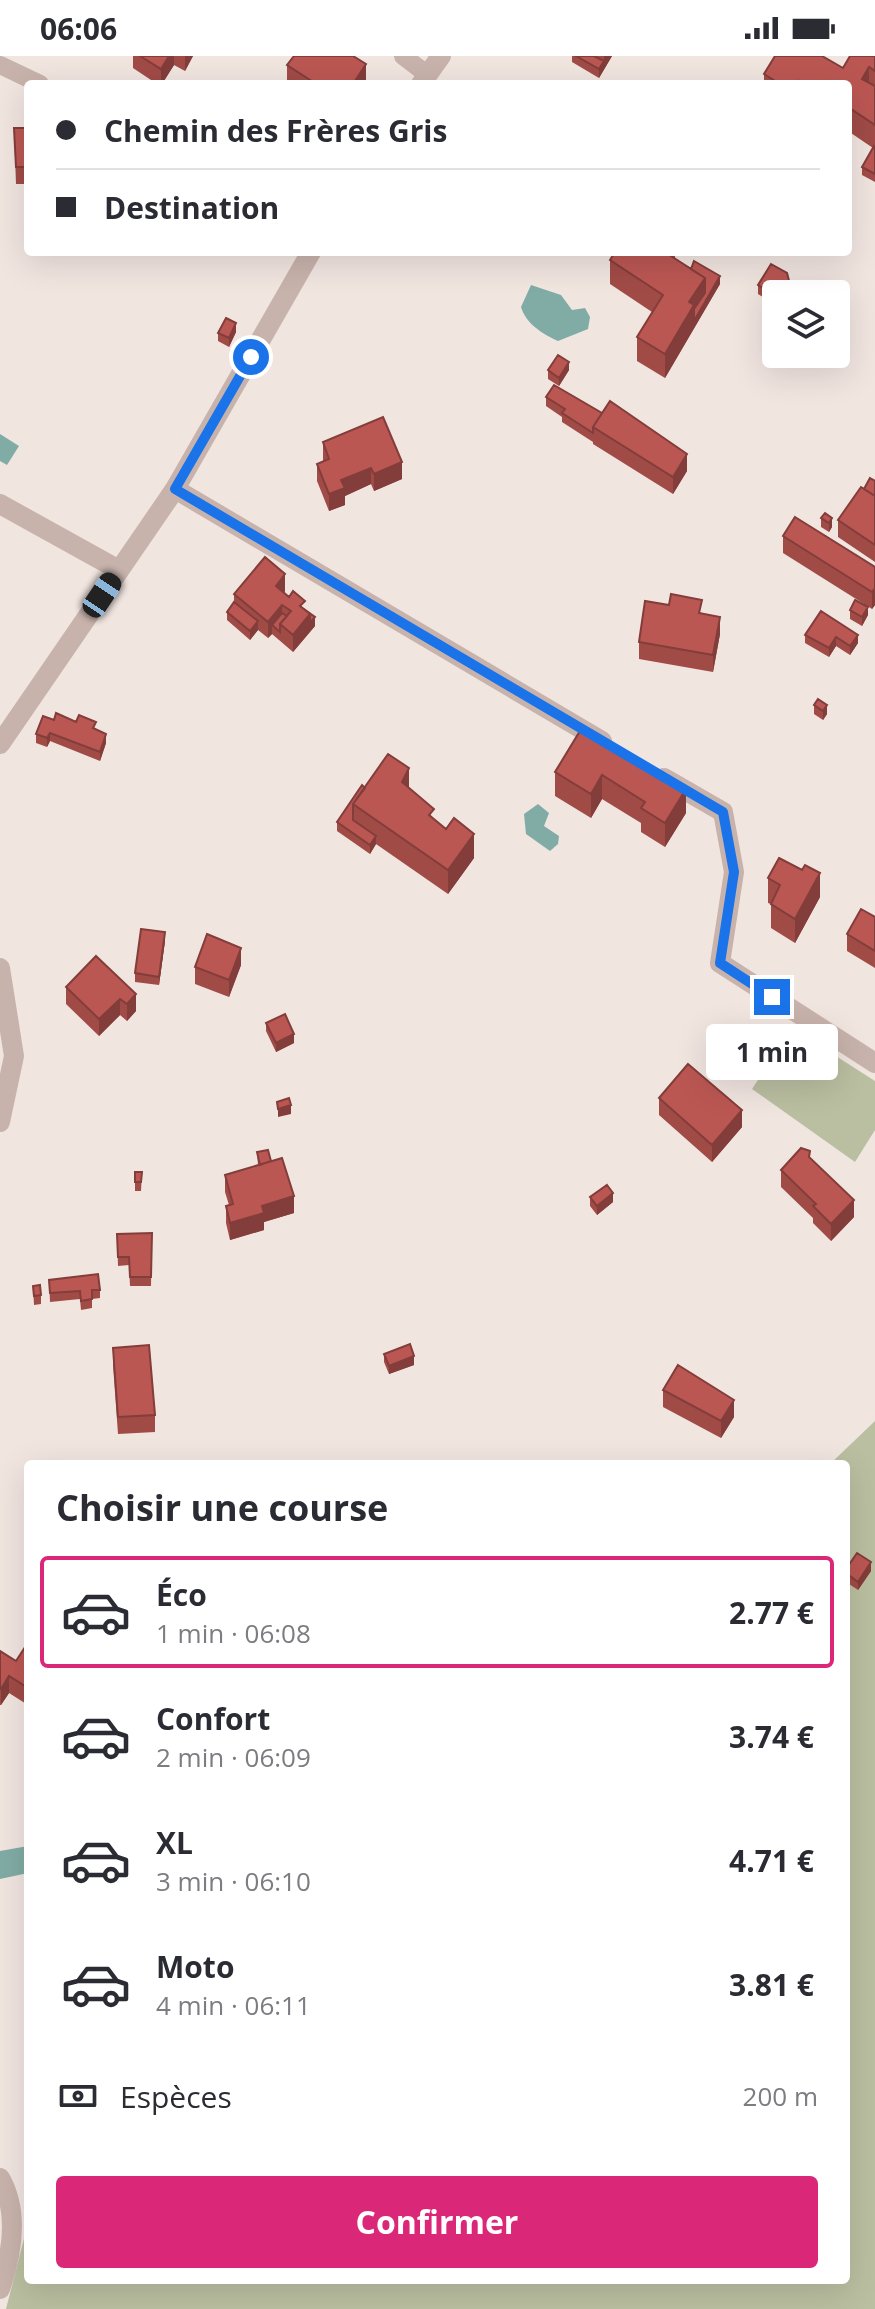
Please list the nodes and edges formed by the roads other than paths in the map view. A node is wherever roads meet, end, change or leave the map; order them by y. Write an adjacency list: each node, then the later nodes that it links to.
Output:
1 (403, 56): 4 (lane)
2 (441, 56): 4 (street)
3 (0, 65): 5 (lane)
4 (424, 79)
5 (32, 80)
6 (309, 256): 7 (street)
7 (175, 489): 9 (street); 11 (street)
8 (0, 504): 9 (street)
9 (119, 570): 10 (street)
10 (0, 744)
11 (613, 748)
12 (641, 764): 14 (street)
13 (0, 968): 15 (street)
14 (875, 1063)
15 (0, 1122)
16 (0, 2178): 17 (street)
17 (0, 2289)

